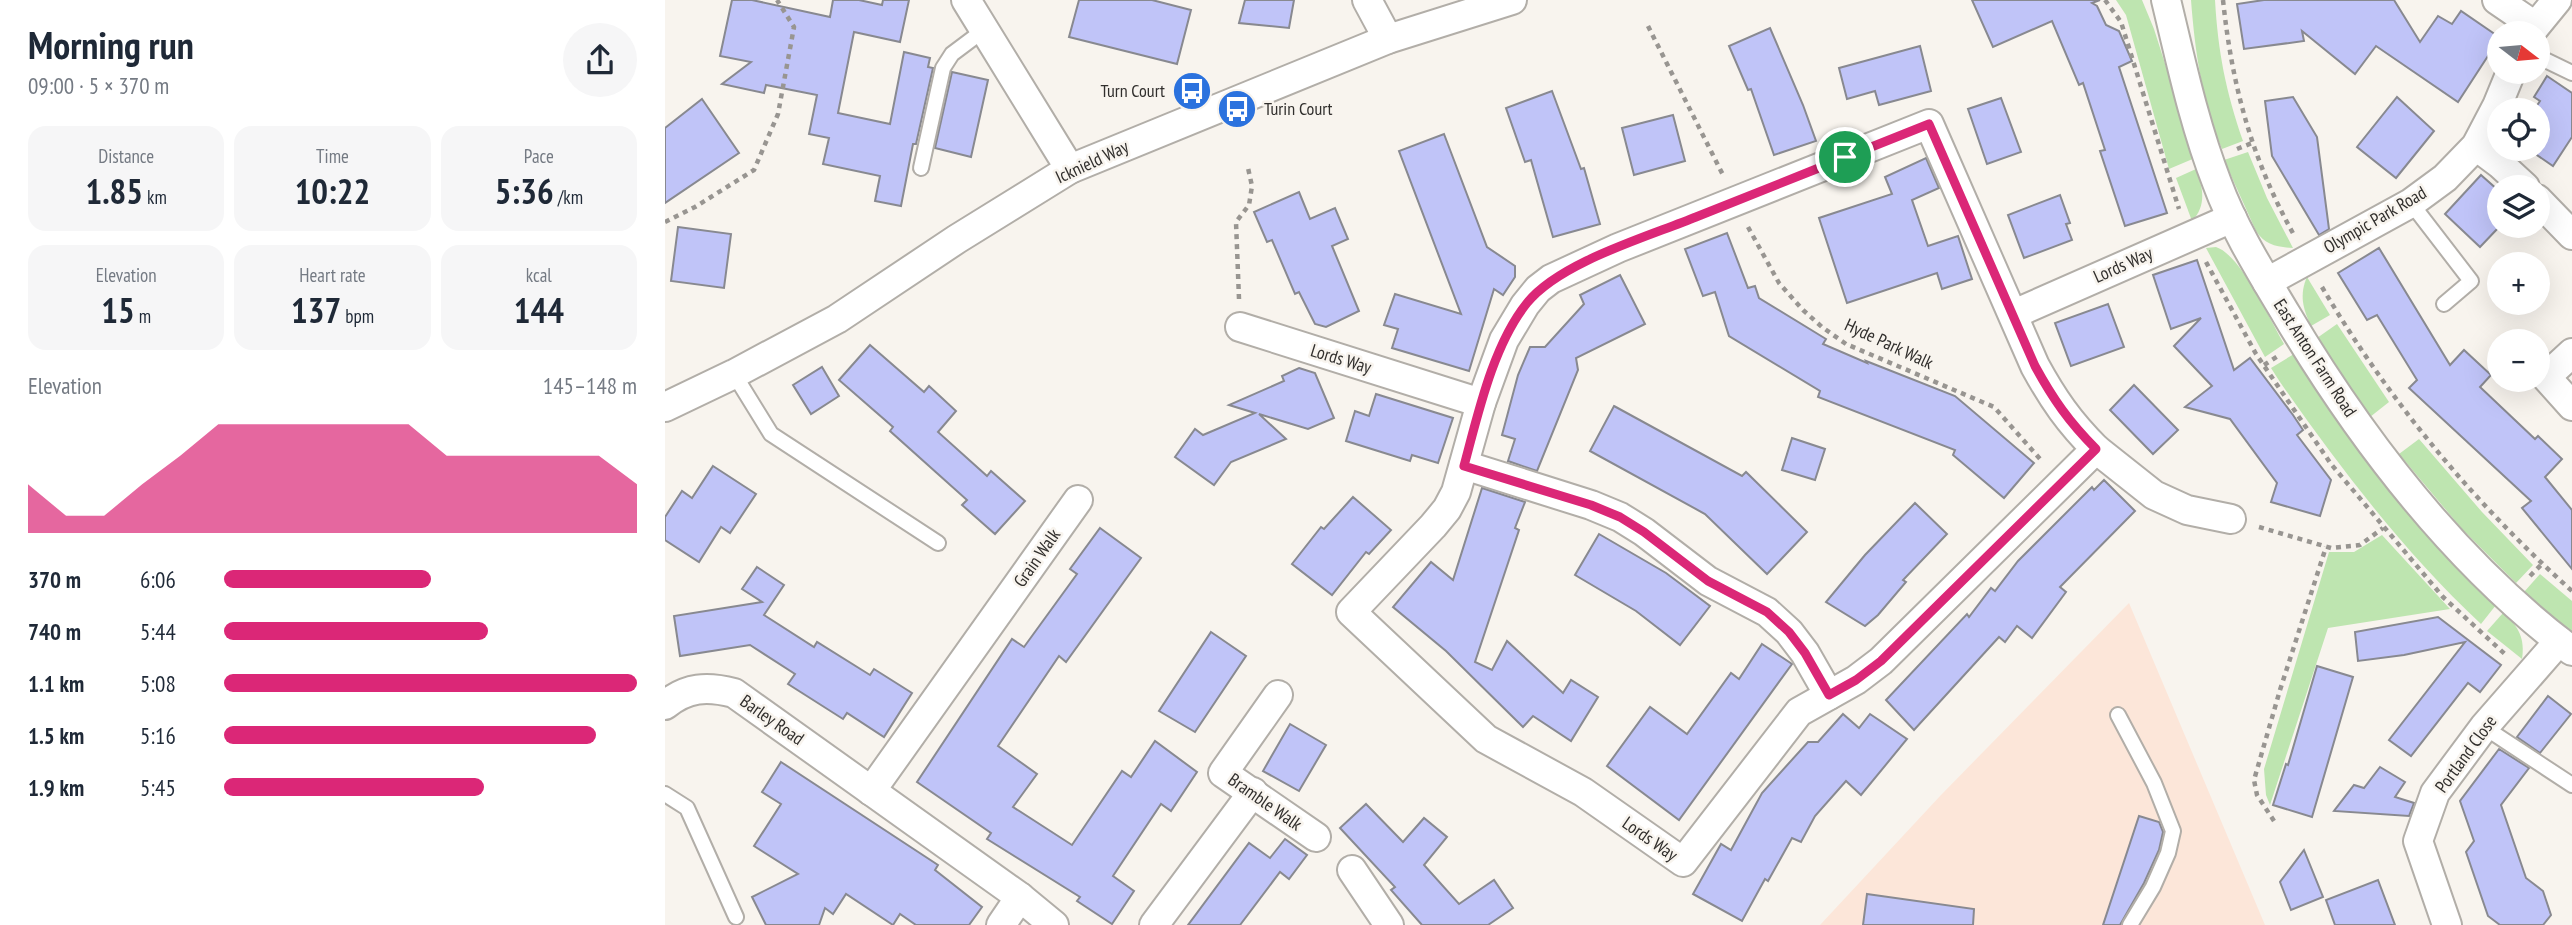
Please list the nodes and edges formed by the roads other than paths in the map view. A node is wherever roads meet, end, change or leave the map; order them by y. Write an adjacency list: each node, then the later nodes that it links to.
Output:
1 (966, 0): 9 (street)
2 (1367, 0): 10 (street)
3 (1512, 0): 10 (street, Icknield Way)
4 (2166, 0): 20 (street, East Anton Farm Road)
5 (2497, 0): 7 (street)
6 (2557, 0): 8 (street)
7 (2522, 21)
8 (2540, 21)
9 (984, 30): 15 (lane); 16 (street)
10 (1388, 39): 16 (street, Icknield Way)
11 (2550, 62): 12 (lane)
12 (2572, 73)
13 (2506, 84): 14 (street, Olympic Park Road)
14 (2476, 146): 17 (street); 18 (street, Olympic Park Road)
15 (921, 168)
16 (1070, 169): 28 (street, Icknield Way)
17 (2512, 175)
18 (2411, 203): 22 (street, Olympic Park Road); 23 (lane)
19 (2550, 213): 21 (street)
20 (2232, 218): 22 (street, East Anton Farm Road); 24 (street, Lords Way)
21 (2572, 235)
22 (2266, 282): 38 (street, East Anton Farm Road)
23 (2444, 303)
24 (2014, 314): 30 (street, Lords Way); 33 (street, Lords Way)
25 (1240, 327): 30 (street, Lords Way)
26 (2572, 353): 27 (street)
27 (2550, 367)
28 (734, 374): 32 (street, Icknield Way); 37 (lane)
29 (2550, 381): 31 (street)
30 (1482, 403): 34 (street, Lords Way)
31 (2572, 406)
32 (665, 407)
33 (2096, 449): 36 (street, Lords Way); 40 (street, Lords Way)
34 (1464, 466): 40 (street); 40 (street, Lords Way)
35 (1078, 500): 45 (street, Grain Walk)
36 (2231, 519)
37 (938, 543)
38 (2566, 646): 43 (street, Portland Close)
39 (1278, 695): 46 (street, Bramble Walk)
40 (1829, 695)
41 (665, 705): 45 (street, Barley Road)
42 (2117, 715): 56 (lane)
43 (2484, 727): 44 (lane); 57 (street, Portland Close)
44 (2572, 785)
45 (871, 791): 50 (street, Barley Road)
46 (1253, 792): 48 (street, Bramble Walk); 54 (street)
47 (665, 794): 51 (lane)
48 (1316, 838)
49 (1352, 870): 55 (street)
50 (1020, 897): 52 (street); 53 (street, Barley Road)
51 (736, 917)
52 (1001, 925)
53 (1054, 925)
54 (1154, 925)
55 (1389, 925)
56 (2130, 925)
57 (2448, 925)

